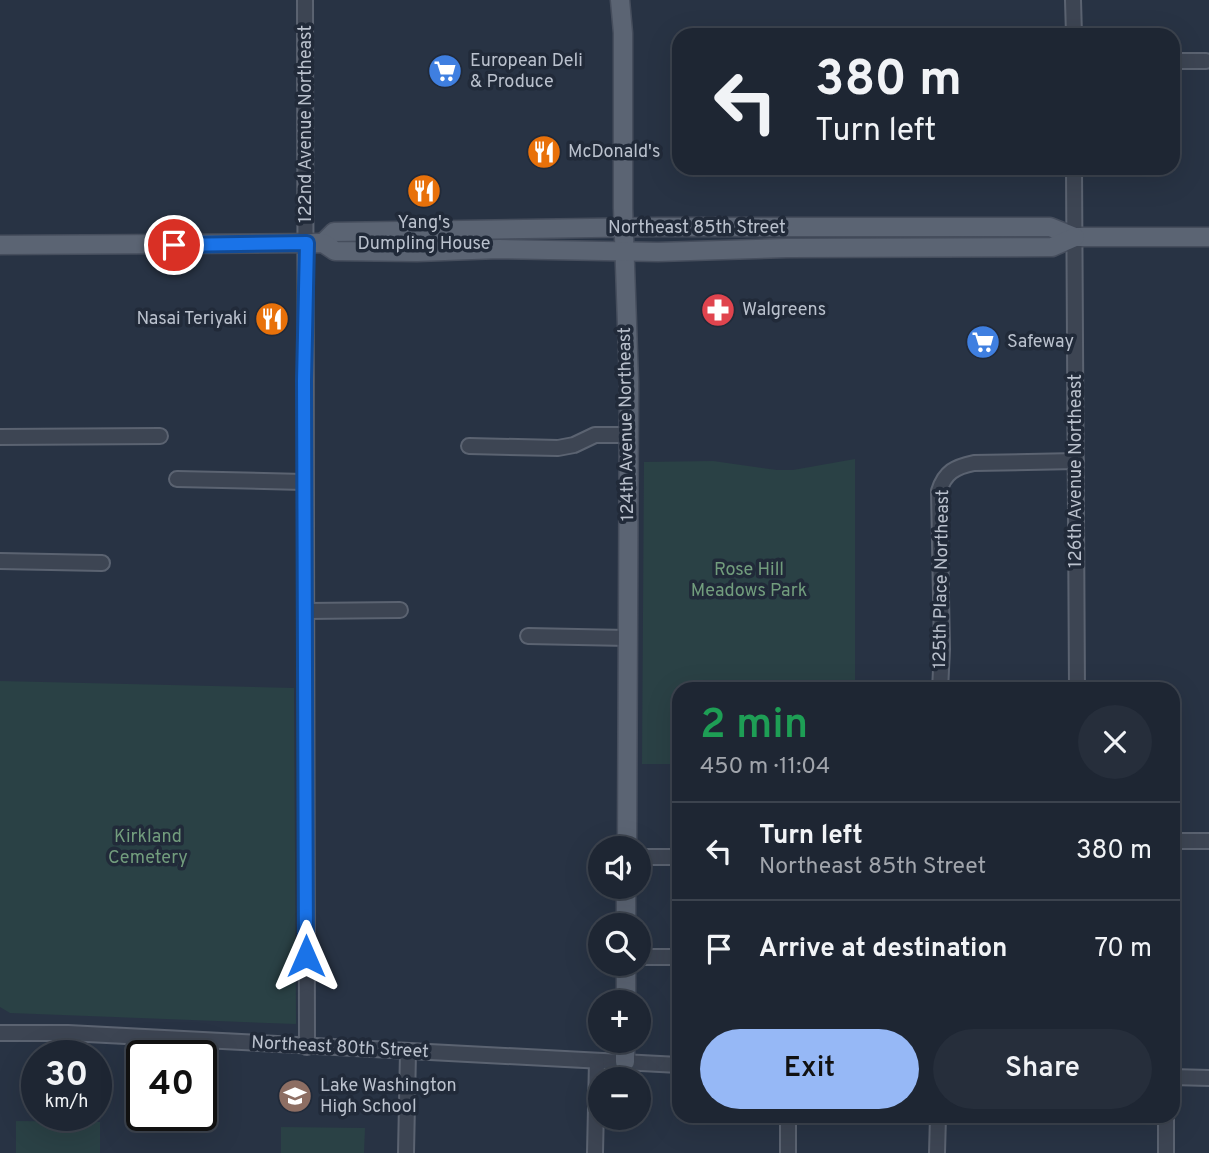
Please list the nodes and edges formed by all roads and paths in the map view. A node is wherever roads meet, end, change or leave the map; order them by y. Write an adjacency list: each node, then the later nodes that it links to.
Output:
1 (305, 0): 13 (street, 122nd Avenue Northeast)
2 (621, 0): 10 (main road, 124th Avenue Northeast)
3 (1073, 0): 4 (street)
4 (1074, 28)
5 (1180, 61): 6 (street)
6 (1206, 61)
7 (1074, 175): 11 (street, 126th Avenue Northeast)
8 (865, 227): 9 (main road, Northeast 85th Street); 10 (main road, Northeast 85th Street); 15 (main road)
9 (976, 227): 11 (main road, Northeast 85th Street); 16 (main road)
10 (624, 228): 13 (main road, Northeast 85th Street); 17 (main road, 124th Avenue Northeast)
11 (1074, 237): 12 (main road, Northeast 85th Street); 16 (main road, Northeast 85th Street); 22 (street, 126th Avenue Northeast)
12 (1209, 237)
13 (315, 243): 14 (main road, Northeast 85th Street); 17 (main road, Northeast 85th Street); 24 (street, 122nd Avenue Northeast)
14 (0, 245)
15 (804, 248): 16 (main road, Northeast 85th Street); 17 (main road, Northeast 85th Street)
16 (915, 248)
17 (625, 251): 18 (main road, 124th Avenue Northeast)
18 (629, 435): 21 (street); 30 (main road, 124th Avenue Northeast)
19 (160, 436): 20 (street)
20 (0, 437)
21 (469, 446)
22 (1076, 461): 31 (street, 125th Place Northeast); 32 (street, 126th Avenue Northeast)
23 (177, 479): 24 (street)
24 (304, 482): 28 (street, 122nd Avenue Northeast)
25 (0, 561): 26 (street)
26 (102, 563)
27 (400, 610): 28 (street)
28 (307, 611): 41 (street, 122nd Avenue Northeast)
29 (528, 636): 30 (street)
30 (628, 638): 33 (main road, 124th Avenue Northeast)
31 (940, 682)
32 (1077, 682)
33 (627, 836)
34 (1180, 841): 35 (street)
35 (1209, 841)
36 (651, 857): 37 (street)
37 (672, 857)
38 (651, 957): 39 (street)
39 (672, 957)
40 (0, 1033): 41 (street, Northeast 80th Street)
41 (307, 1047): 42 (street, Northeast 80th Street)
42 (408, 1052): 44 (street, Northeast 80th Street); 52 (street)
43 (625, 1053): 45 (main road)
44 (597, 1061): 45 (street, Northeast 80th Street); 53 (street)
45 (625, 1062): 46 (street, Northeast 80th Street)
46 (672, 1065)
47 (1180, 1077): 48 (street)
48 (1209, 1078)
49 (788, 1123): 54 (street)
50 (938, 1123): 55 (street)
51 (1166, 1123): 56 (street)
52 (406, 1153)
53 (595, 1153)
54 (788, 1153)
55 (937, 1153)
56 (1166, 1153)

